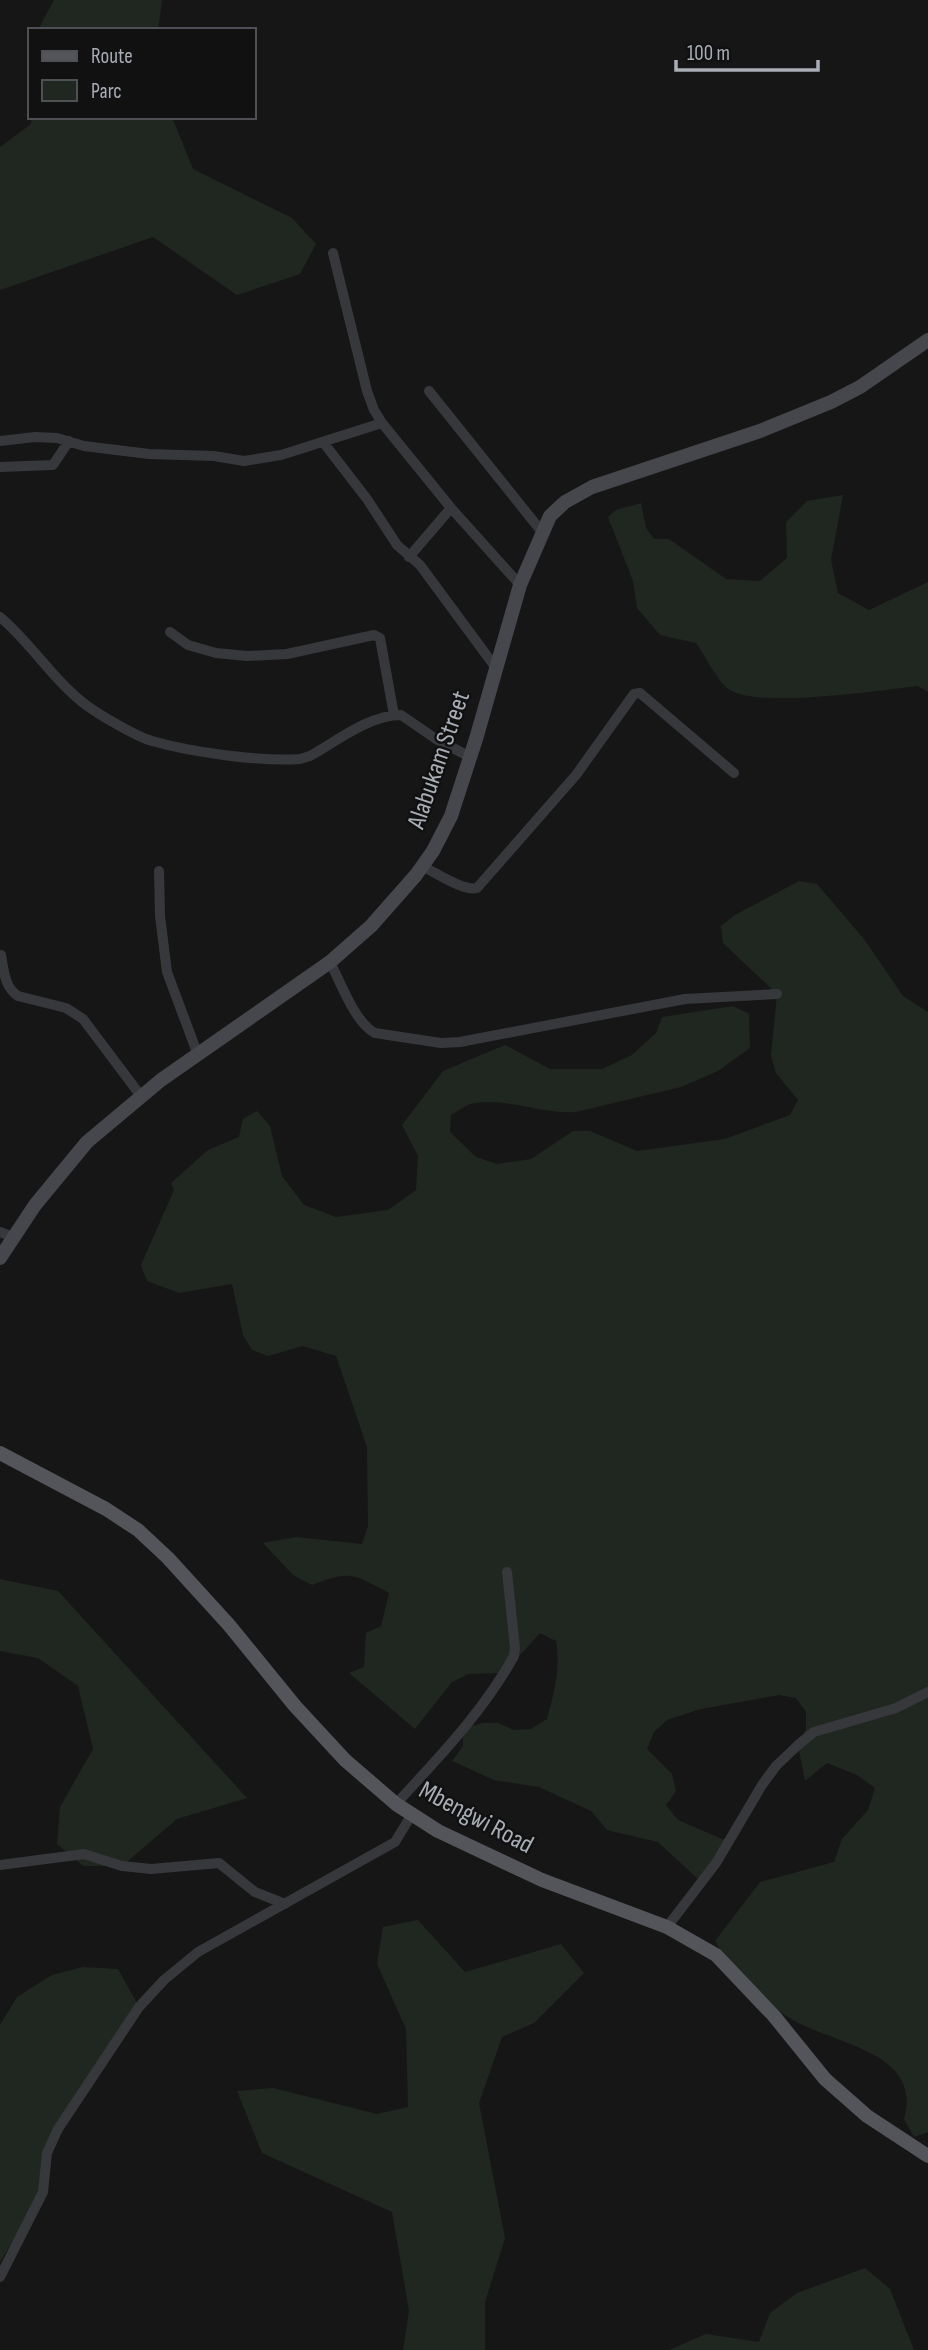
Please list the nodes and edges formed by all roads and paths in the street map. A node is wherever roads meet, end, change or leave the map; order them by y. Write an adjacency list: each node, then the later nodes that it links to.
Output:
1 (333, 253): 4 (street)
2 (928, 340): 10 (street, Alabukam Street)
3 (429, 391): 10 (street)
4 (382, 423): 7 (street); 9 (street)
5 (0, 441): 6 (street)
6 (69, 441): 7 (street); 8 (street)
7 (323, 442): 11 (street)
8 (0, 467)
9 (451, 508): 11 (street); 12 (street)
10 (541, 532): 12 (street, Alabukam Street)
11 (409, 557): 15 (street)
12 (520, 585): 15 (street, Alabukam Street)
13 (0, 617): 16 (street)
14 (170, 632): 16 (street)
15 (496, 668): 17 (street, Alabukam Street)
16 (394, 715): 17 (street)
17 (470, 757): 19 (street, Alabukam Street)
18 (734, 773): 19 (street)
19 (422, 866): 22 (street, Alabukam Street)
20 (159, 871): 24 (street)
21 (1, 955): 25 (street)
22 (330, 962): 23 (street); 24 (street, Alabukam Street)
23 (777, 994)
24 (198, 1055): 25 (street, Alabukam Street)
25 (141, 1096): 27 (street, Alabukam Street)
26 (0, 1232): 27 (street)
27 (15, 1238): 28 (street, Alabukam Street)
28 (0, 1258)
29 (0, 1453): 32 (main road, Mbengwi Road)
30 (507, 1572): 32 (street)
31 (928, 1692): 36 (street)
32 (396, 1804): 33 (main road, Mbengwi Road)
33 (412, 1814): 35 (street); 36 (main road, Mbengwi Road)
34 (0, 1865): 35 (street)
35 (285, 1904): 38 (street)
36 (667, 1927): 37 (main road, Mbengwi Road)
37 (928, 2156)
38 (0, 2277)

